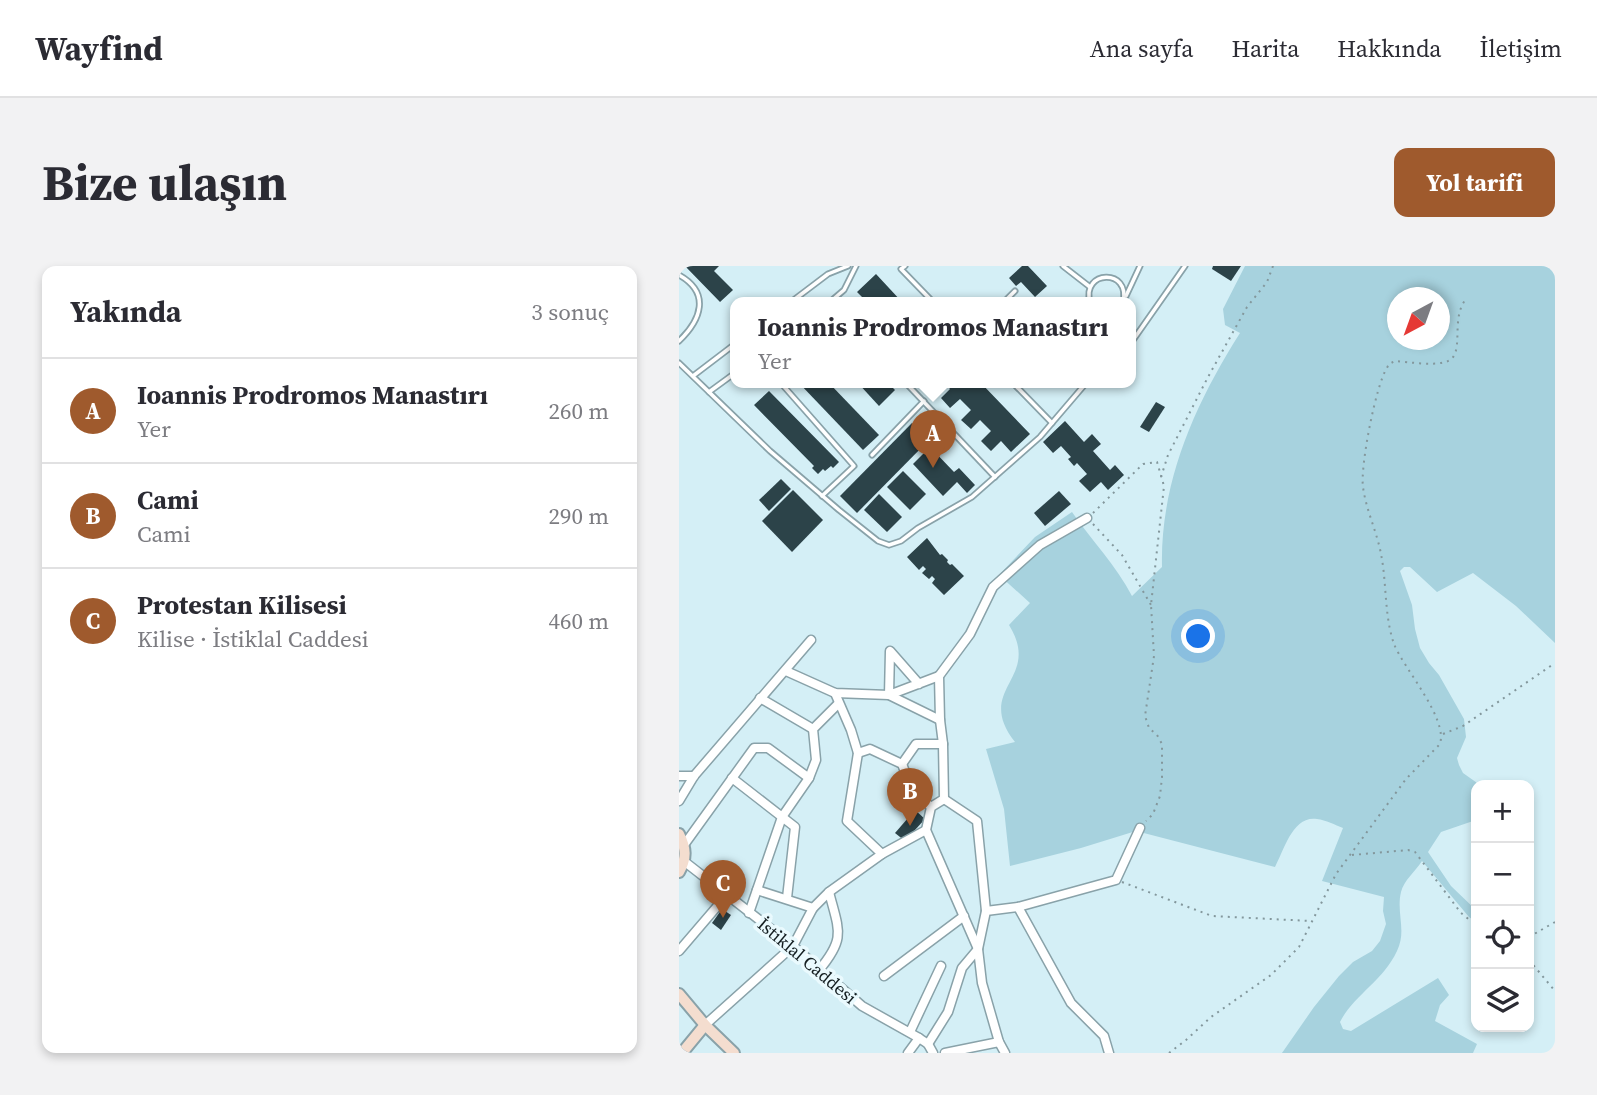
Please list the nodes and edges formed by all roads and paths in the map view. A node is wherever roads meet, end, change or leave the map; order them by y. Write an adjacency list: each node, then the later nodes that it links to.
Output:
1 (848, 266): 11 (lane)
2 (856, 266): 12 (lane)
3 (905, 266): 13 (lane)
4 (1063, 266): 9 (lane)
5 (1140, 266): 17 (lane)
6 (1185, 266): 19 (lane)
7 (1273, 266): 34 (path)
8 (679, 275): 20 (lane)
9 (1090, 287): 15 (lane); 16 (lane)
10 (1016, 291): 14 (lane)
11 (798, 297)
12 (836, 297)
13 (928, 297)
14 (1010, 297)
15 (1090, 297)
16 (1124, 297)
17 (1125, 297)
18 (1466, 299): 49 (path)
19 (1136, 337)
20 (679, 341)
21 (730, 348): 23 (lane)
22 (679, 363): 23 (lane)
23 (693, 376): 29 (lane)
24 (730, 377): 29 (lane)
25 (784, 388): 35 (lane)
26 (911, 388): 30 (lane)
27 (1018, 388): 31 (lane)
28 (1084, 388): 31 (lane)
29 (709, 392): 35 (lane)
30 (924, 401): 32 (lane); 33 (lane)
31 (1052, 423): 33 (lane)
32 (872, 455)
33 (995, 477): 35 (lane)
34 (1161, 478): 36 (path); 37 (path)
35 (822, 496)
36 (1087, 518): 37 (path); 41 (street)
37 (1151, 605): 61 (path)
38 (811, 640): 40 (street)
39 (1555, 663): 49 (path)
40 (786, 671): 43 (street); 45 (street)
41 (939, 676): 42 (street); 47 (street)
42 (919, 684): 44 (street); 44 (street)
43 (835, 693): 44 (street); 46 (street)
44 (889, 695): 47 (street)
45 (760, 698): 48 (street); 54 (street)
46 (838, 704): 48 (street); 51 (street)
47 (940, 720): 50 (street)
48 (813, 729): 56 (street)
49 (1441, 734): 65 (path)
50 (943, 744): 52 (street); 57 (street)
51 (858, 753): 52 (street); 64 (street)
52 (902, 764): 59 (street)
53 (679, 776): 54 (street)
54 (694, 776): 58 (street)
55 (732, 778): 56 (street); 60 (street); 63 (street)
56 (809, 778): 60 (street)
57 (944, 799): 59 (street); 74 (street)
58 (679, 801)
59 (931, 807): 62 (street)
60 (782, 817): 68 (street); 71 (street)
61 (1140, 828): 67 (street)
62 (926, 830): 64 (street); 76 (street)
63 (682, 840): 66 (street)
64 (883, 854): 69 (street)
65 (1352, 855): 77 (path); 78 (path)
66 (682, 867): 70 (street, İstiklal Caddesi)
67 (1116, 880): 72 (street); 77 (path)
68 (757, 890): 71 (street); 75 (street)
69 (829, 892): 73 (street); 86 (street)
70 (726, 895): 75 (street, İstiklal Caddesi); 83 (street)
71 (787, 898): 73 (street)
72 (1018, 907): 74 (street); 101 (street)
73 (813, 908): 81 (street)
74 (986, 911): 82 (street)
75 (748, 912): 81 (street, İstiklal Caddesi)
76 (964, 916): 82 (street); 87 (street)
77 (1311, 921): 102 (path)
78 (1471, 921)
79 (1555, 922): 80 (path)
80 (1534, 934)
81 (793, 946): 86 (street, İstiklal Caddesi); 90 (street)
82 (978, 949): 93 (street); 94 (street)
83 (679, 951)
84 (941, 966): 91 (street)
85 (1534, 966): 88 (path)
86 (819, 970): 91 (street, İstiklal Caddesi)
87 (884, 976)
88 (1555, 991)
89 (679, 994): 90 (street)
90 (705, 1025): 95 (street); 96 (street)
91 (910, 1032): 92 (street, İstiklal Caddesi)
92 (919, 1038): 94 (street, İstiklal Caddesi); 97 (street)
93 (999, 1042): 99 (street); 100 (street)
94 (928, 1044): 98 (street, İstiklal Caddesi)
95 (682, 1053)
96 (734, 1053)
97 (908, 1053)
98 (933, 1053)
99 (945, 1053)
100 (1005, 1053)
101 (1109, 1053)
102 (1169, 1053)

